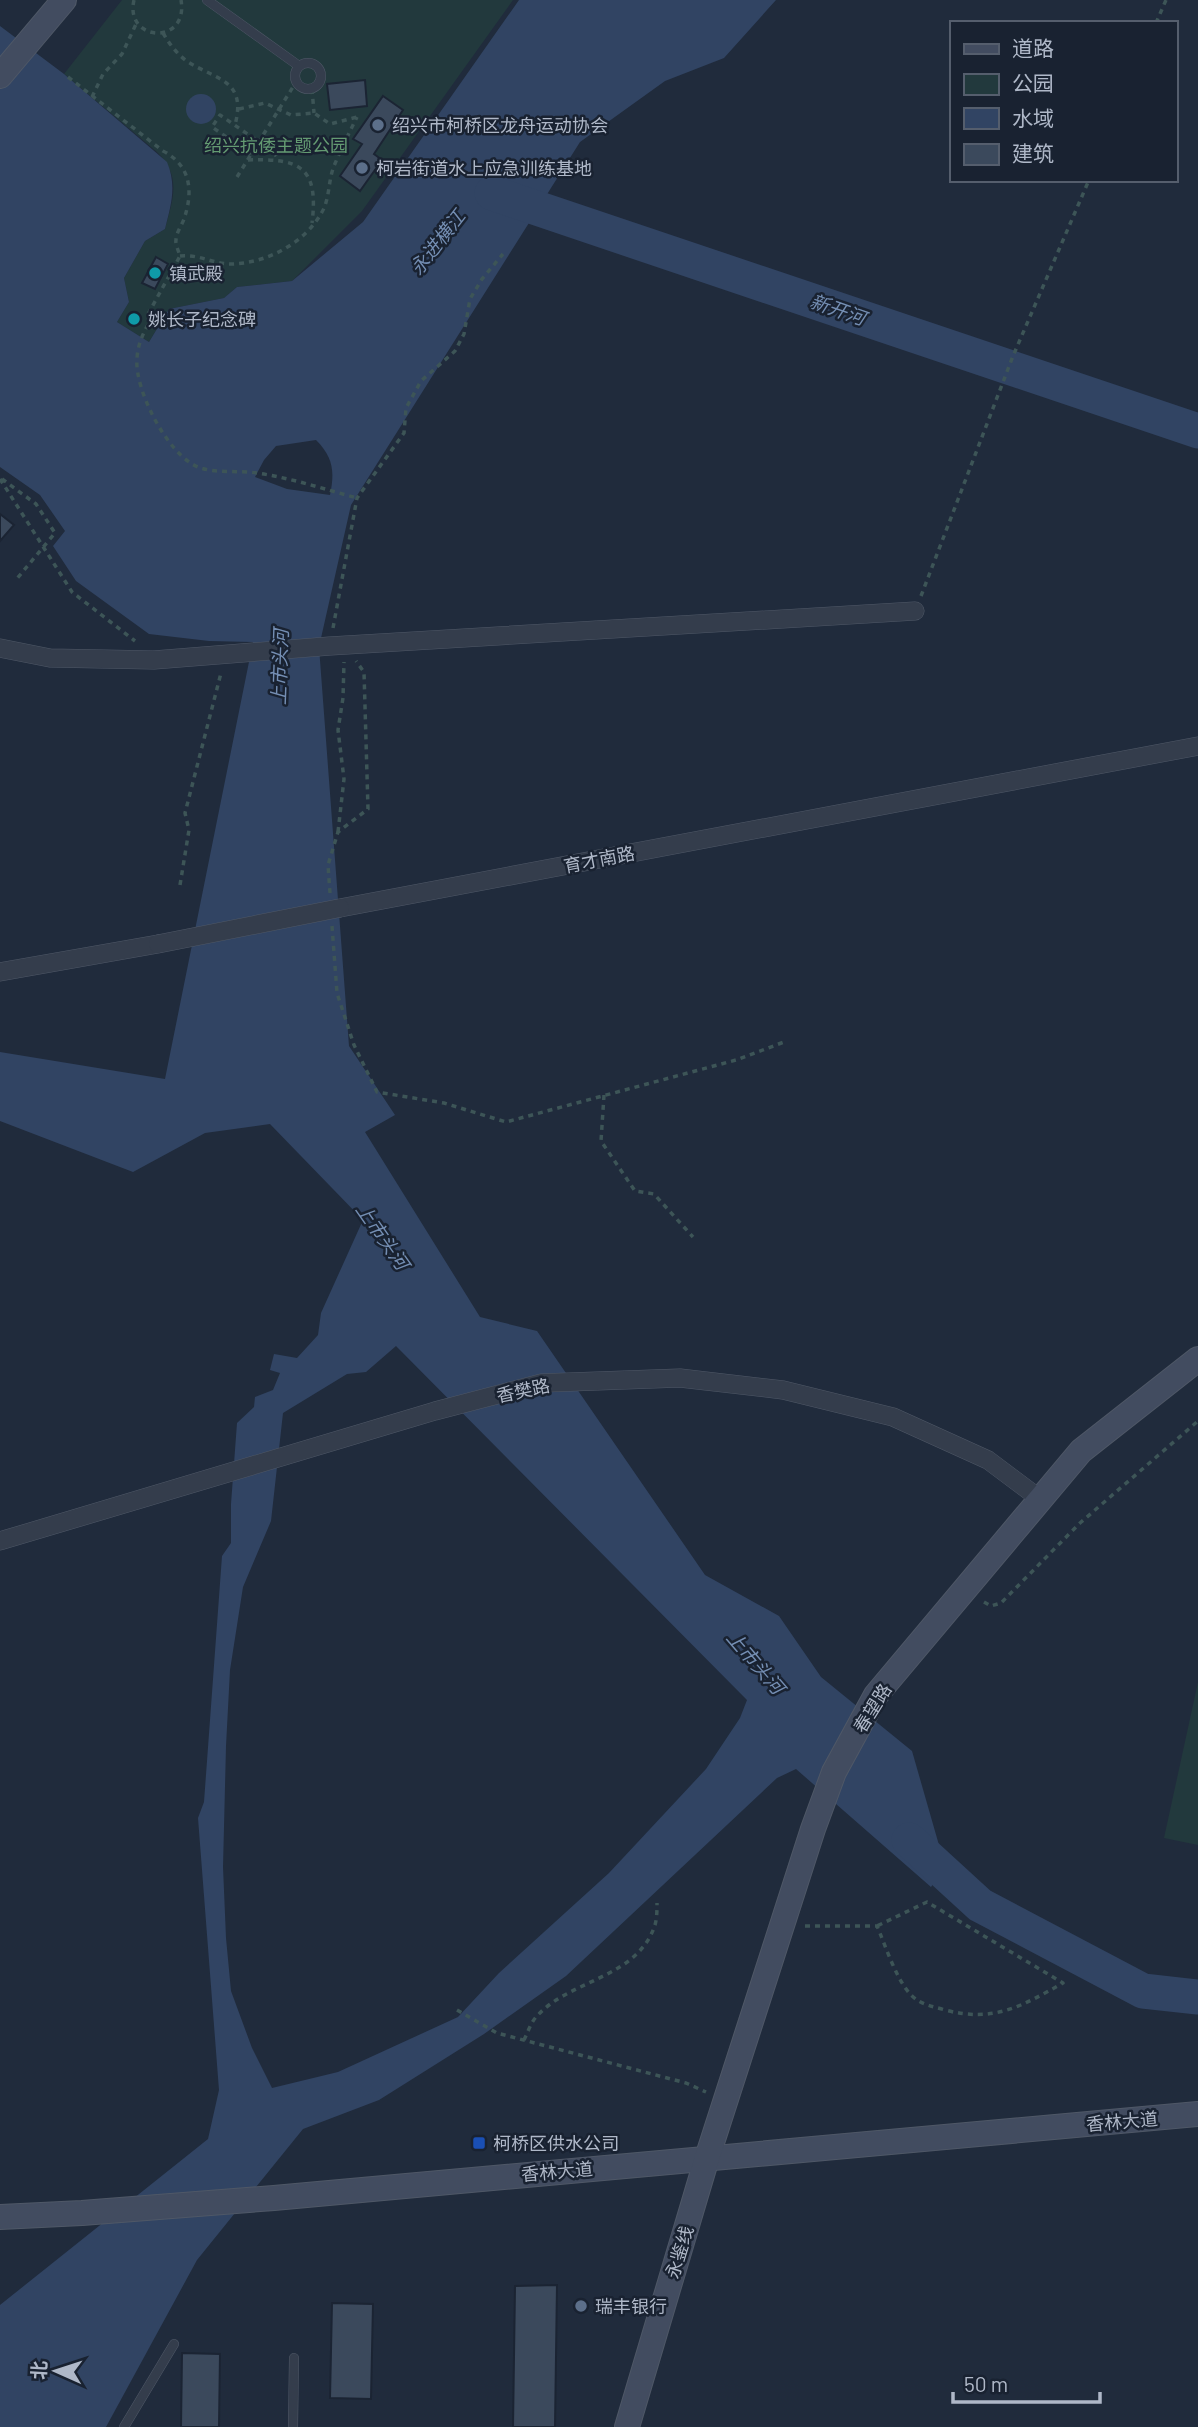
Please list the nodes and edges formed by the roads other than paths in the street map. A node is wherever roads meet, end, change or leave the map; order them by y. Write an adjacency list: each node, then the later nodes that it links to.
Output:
1 (64, 0): 4 (street)
2 (207, 0): 3 (lane)
3 (299, 66): 3 (lane)
4 (0, 76)
5 (915, 611): 6 (street)
6 (0, 648)
7 (1198, 746): 8 (street, 育才南路, bridge)
8 (0, 972)
9 (1198, 1359): 10 (street, 春望路)
10 (1040, 1499): 11 (street, 香樊路); 13 (street, 春望路)
11 (0, 1541)
12 (1198, 2114): 13 (street, 香林大道)
13 (707, 2158): 14 (street, 香林大道); 19 (street, 永鉴线)
14 (0, 2217)
15 (174, 2344): 17 (lane)
16 (294, 2358): 18 (lane)
17 (124, 2427)
18 (293, 2427)
19 (627, 2427)

